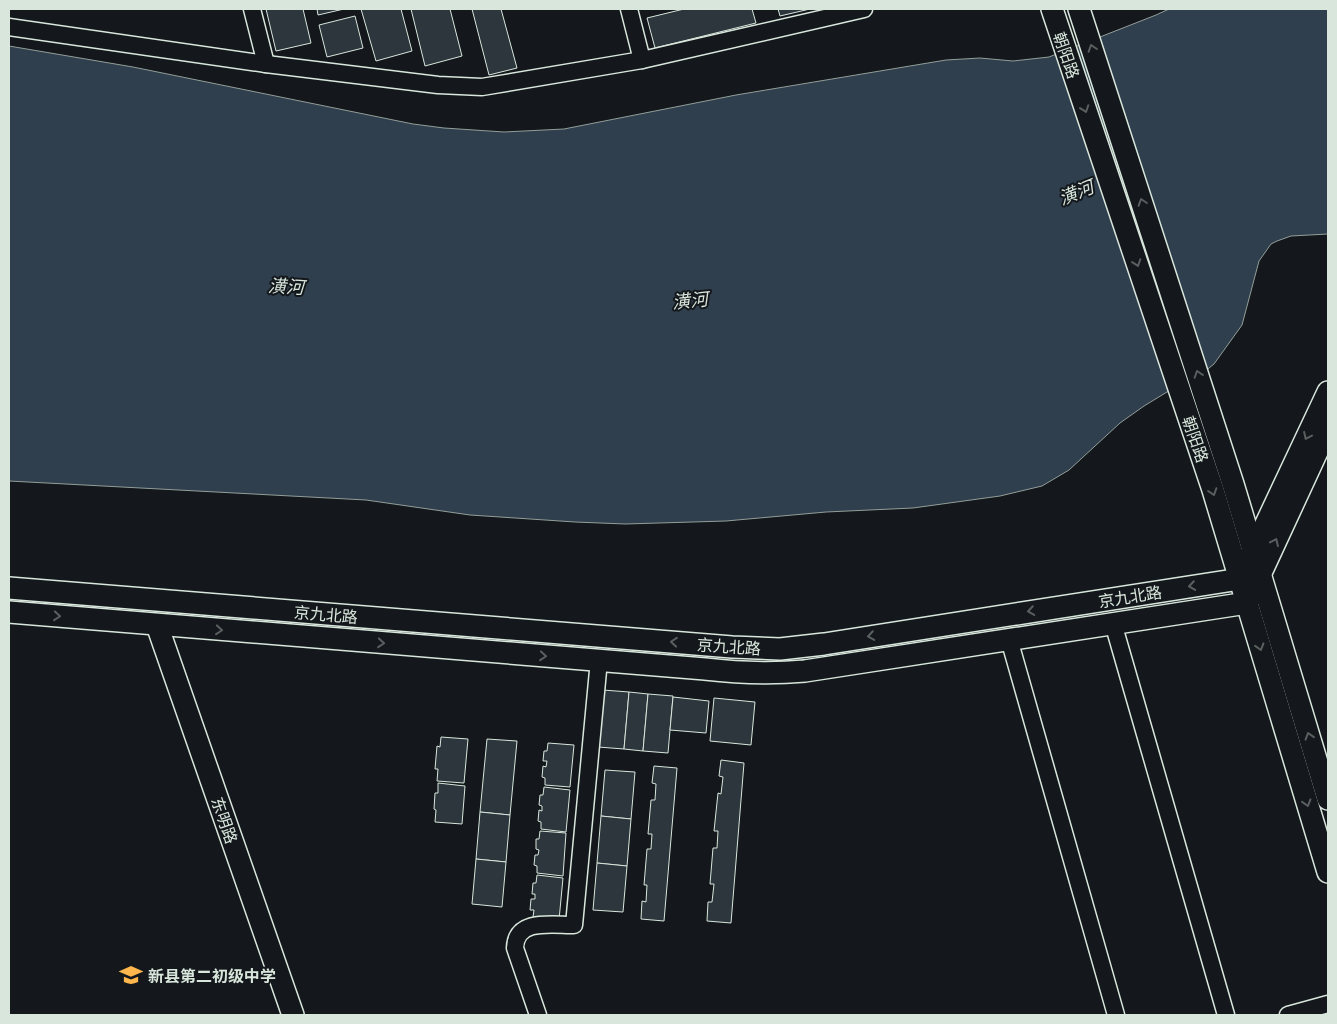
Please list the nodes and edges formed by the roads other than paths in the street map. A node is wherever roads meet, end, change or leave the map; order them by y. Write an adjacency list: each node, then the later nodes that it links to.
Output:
1 (252, 9): 8 (street)
2 (629, 9): 7 (street)
3 (864, 9): 7 (street)
4 (1079, 9): 11 (main road, 朝阳路, one-way to 4)
5 (1052, 11): 12 (main road, 朝阳路, one-way to 12)
6 (9, 27): 8 (street)
7 (642, 60): 8 (street)
8 (266, 64)
9 (1328, 392): 11 (main road, one-way to 11)
10 (1328, 428): 12 (main road, one-way to 10)
11 (1253, 550): 12 (main road)
12 (1250, 576): 13 (main road, 京九北路, one-way to 13); 14 (main road); 20 (main road, 朝阳路, one-way to 12)
13 (9, 588)
14 (1247, 603): 16 (main road, 京九北路); 21 (main road, one-way to 21)
15 (9, 612): 17 (main road, 京九北路, one-way to 17)
16 (1113, 623): 18 (main road, 京九北路); 26 (street)
17 (157, 625): 19 (main road, 京九北路, one-way to 19); 23 (main road, 东明路)
18 (1009, 639): 19 (main road, 京九北路); 25 (street)
19 (599, 660): 24 (street)
20 (1328, 799)
21 (1328, 872)
22 (1328, 1004): 27 (street)
23 (293, 1015)
24 (538, 1015)
25 (1116, 1015)
26 (1226, 1015)
27 (1288, 1015)

